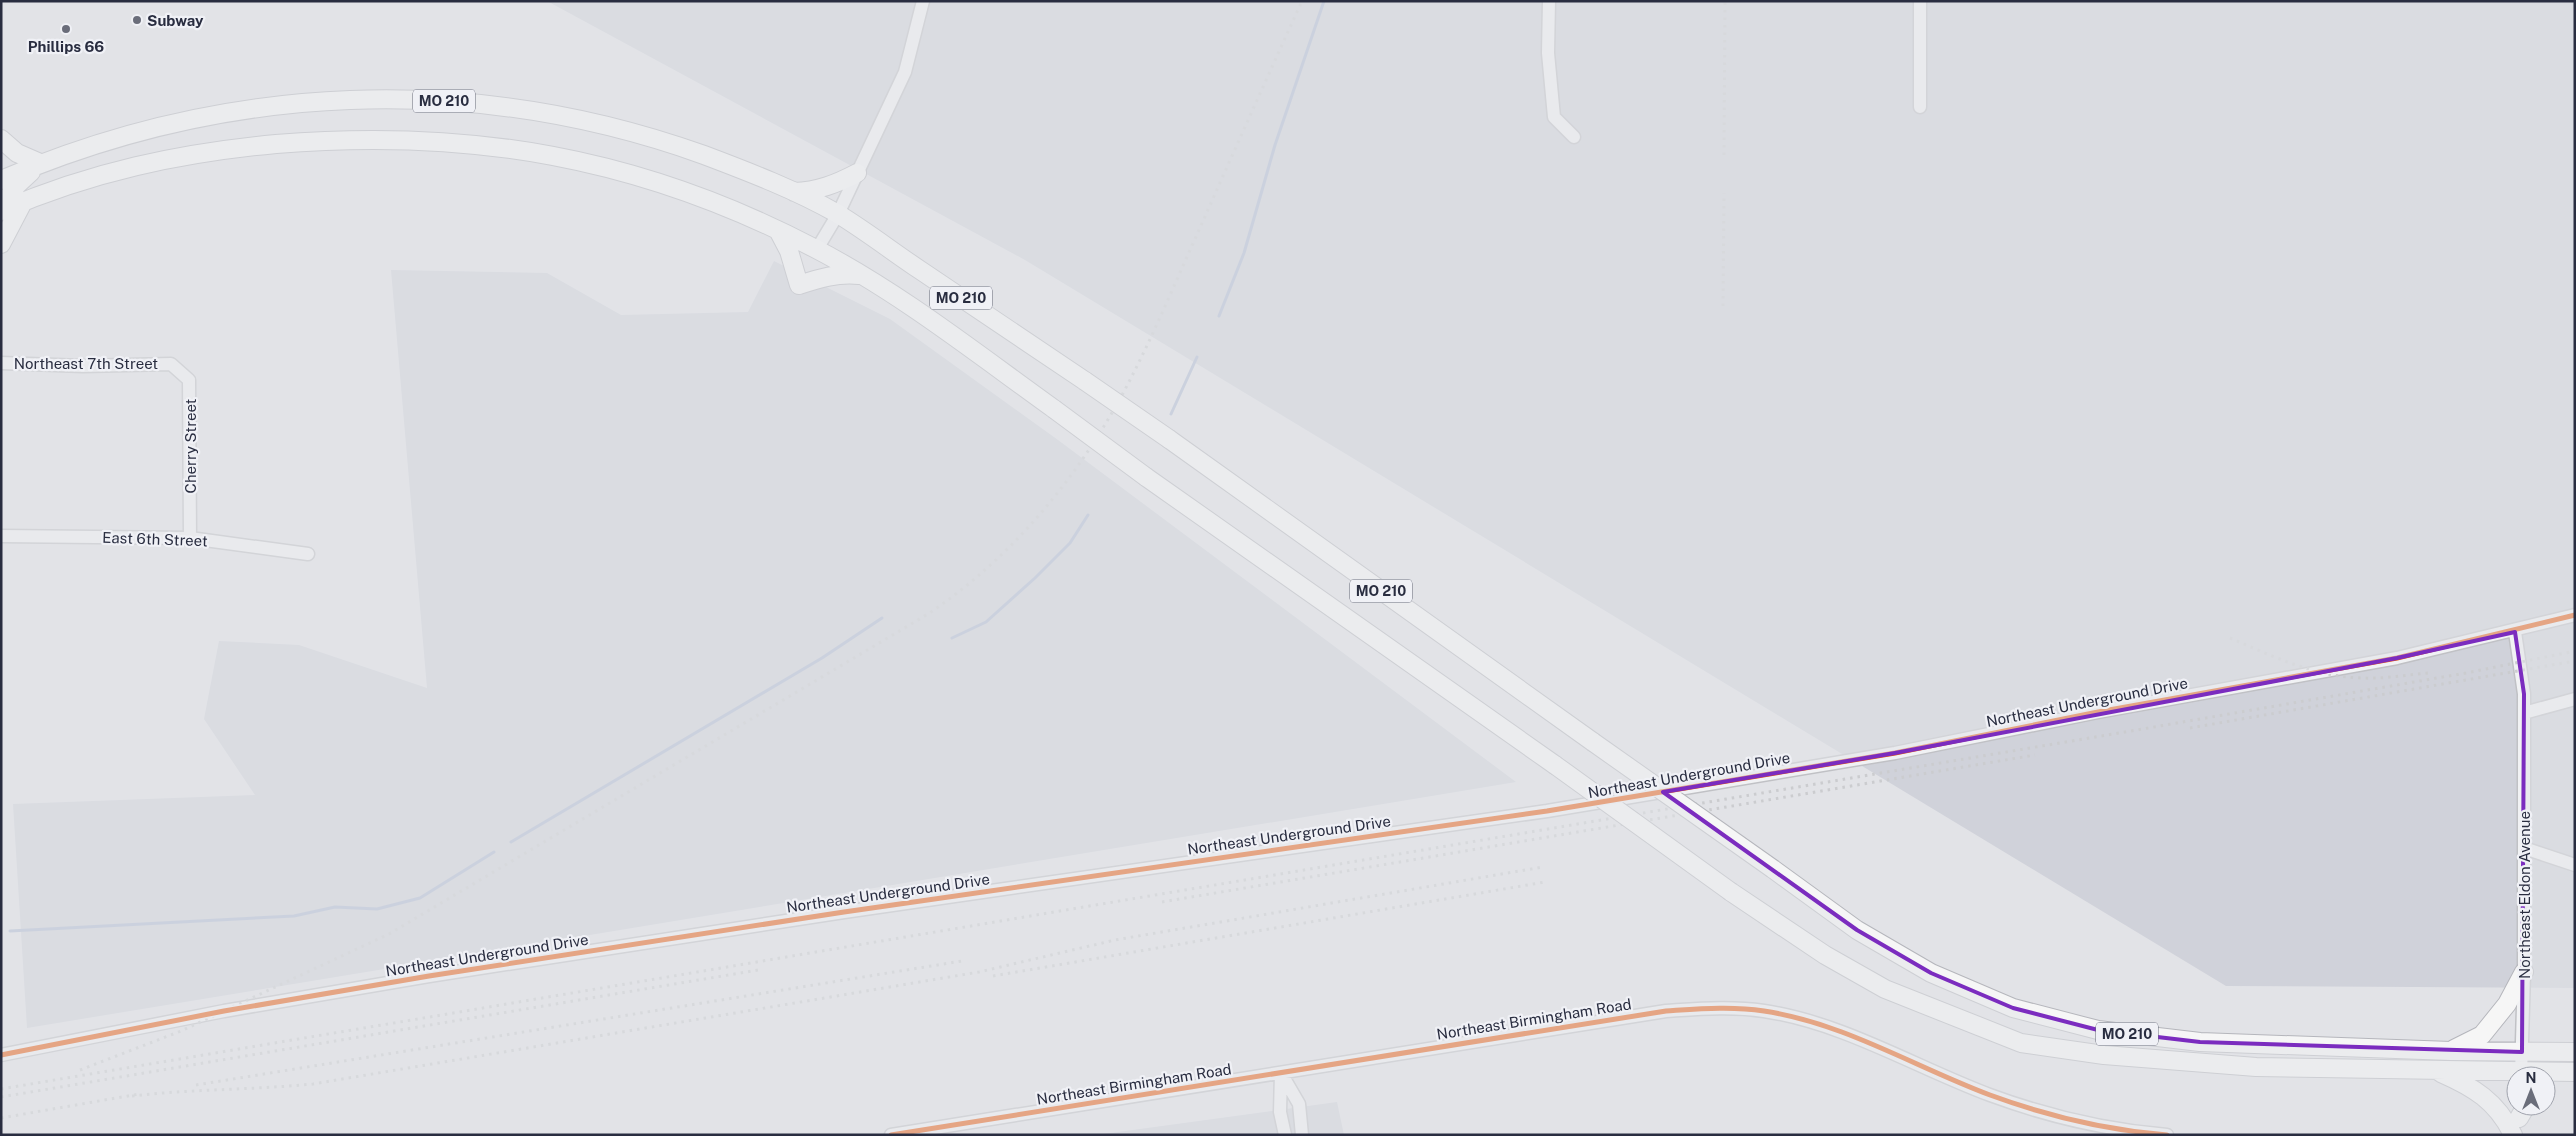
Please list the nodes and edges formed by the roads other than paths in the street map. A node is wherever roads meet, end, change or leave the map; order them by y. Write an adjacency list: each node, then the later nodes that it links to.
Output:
1 (923, 1): 8 (street)
2 (1549, 1): 5 (street)
3 (1920, 1): 4 (street)
4 (1920, 107)
5 (1574, 137)
6 (1, 139): 7 (highway)
7 (40, 164): 9 (highway, MO 210); 10 (highway, MO 210); 12 (highway)
8 (857, 173): 10 (highway); 14 (street)
9 (1, 180)
10 (794, 192): 14 (highway, MO 210)
11 (22, 202): 13 (highway, MO 210); 15 (highway, MO 210); 16 (highway)
12 (1, 207)
13 (1, 211)
14 (838, 214): 17 (street); 31 (highway, MO 210, bridge)
15 (778, 230): 17 (highway, MO 210); 18 (highway)
16 (1, 244)
17 (817, 249): 18 (highway, MO 210)
18 (859, 275): 36 (highway, MO 210, bridge)
19 (1, 362): 20 (street, Northeast 7th Street)
20 (171, 364): 22 (street, Cherry Street)
21 (1, 536): 22 (street, East 6th Street)
22 (190, 538): 23 (street, East 6th Street)
23 (308, 554)
24 (2575, 615): 25 (street, Northeast Underground Drive)
25 (2515, 632): 27 (street, Northeast Eldon Avenue); 34 (street, Northeast Underground Drive)
26 (2575, 699): 27 (street)
27 (2524, 713): 28 (street, Northeast Eldon Avenue)
28 (2524, 848): 29 (street); 30 (street, Northeast Eldon Avenue)
29 (2575, 865)
30 (2524, 972): 31 (highway); 32 (street, Northeast Eldon Avenue)
31 (2451, 1050): 32 (highway, MO 210)
32 (2522, 1052): 33 (highway, MO 210); 35 (street, Northeast Eldon Avenue)
33 (2575, 1052)
34 (1, 1055)
35 (2521, 1066)
36 (2433, 1070): 38 (highway, MO 210); 46 (highway)
37 (1281, 1073): 42 (street, Northeast Birmingham Road); 43 (street); 44 (street); 45 (street, Northeast Birmingham Road)
38 (2506, 1073)
39 (2556, 1073): 40 (highway, MO 210)
40 (2575, 1073): 41 (highway)
41 (2556, 1079)
42 (892, 1135)
43 (1285, 1135)
44 (1302, 1135)
45 (2167, 1135)
46 (2512, 1135)

